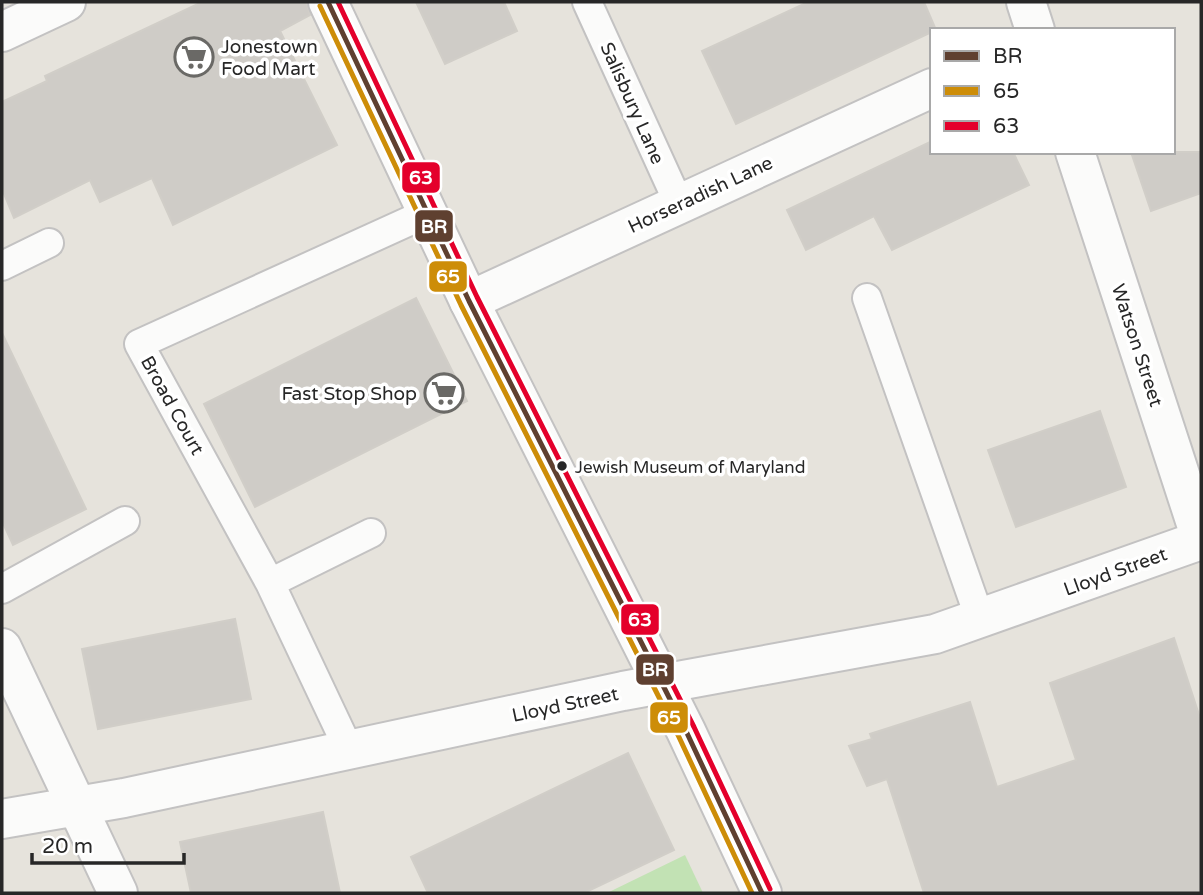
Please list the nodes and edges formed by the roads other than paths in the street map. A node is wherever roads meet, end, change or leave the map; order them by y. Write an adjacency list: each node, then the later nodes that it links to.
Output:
1 (66, 2): 6 (street)
2 (328, 2): 10 (street)
3 (587, 2): 9 (lane, Salisbury Lane)
4 (1026, 2): 5 (street)
5 (1034, 28)
6 (2, 32)
7 (930, 89): 9 (street, Horseradish Lane)
8 (1076, 154): 17 (street, Watson Street)
9 (679, 204): 14 (street, Horseradish Lane)
10 (427, 212): 14 (street); 18 (lane, Broad Court)
11 (49, 243): 12 (lane)
12 (2, 267)
13 (867, 298): 20 (lane)
14 (469, 301): 22 (street)
15 (125, 522): 19 (lane)
16 (371, 533): 18 (lane)
17 (1201, 539): 20 (street, Lloyd Street)
18 (270, 583): 23 (lane, Broad Court)
19 (2, 589)
20 (980, 619): 22 (street, Lloyd Street)
21 (2, 648): 24 (street)
22 (661, 684): 23 (street, Lloyd Street); 27 (street)
23 (349, 750): 24 (street, Lloyd Street)
24 (77, 807): 25 (street, Lloyd Street); 26 (street)
25 (2, 819)
26 (118, 893)
27 (762, 893)

